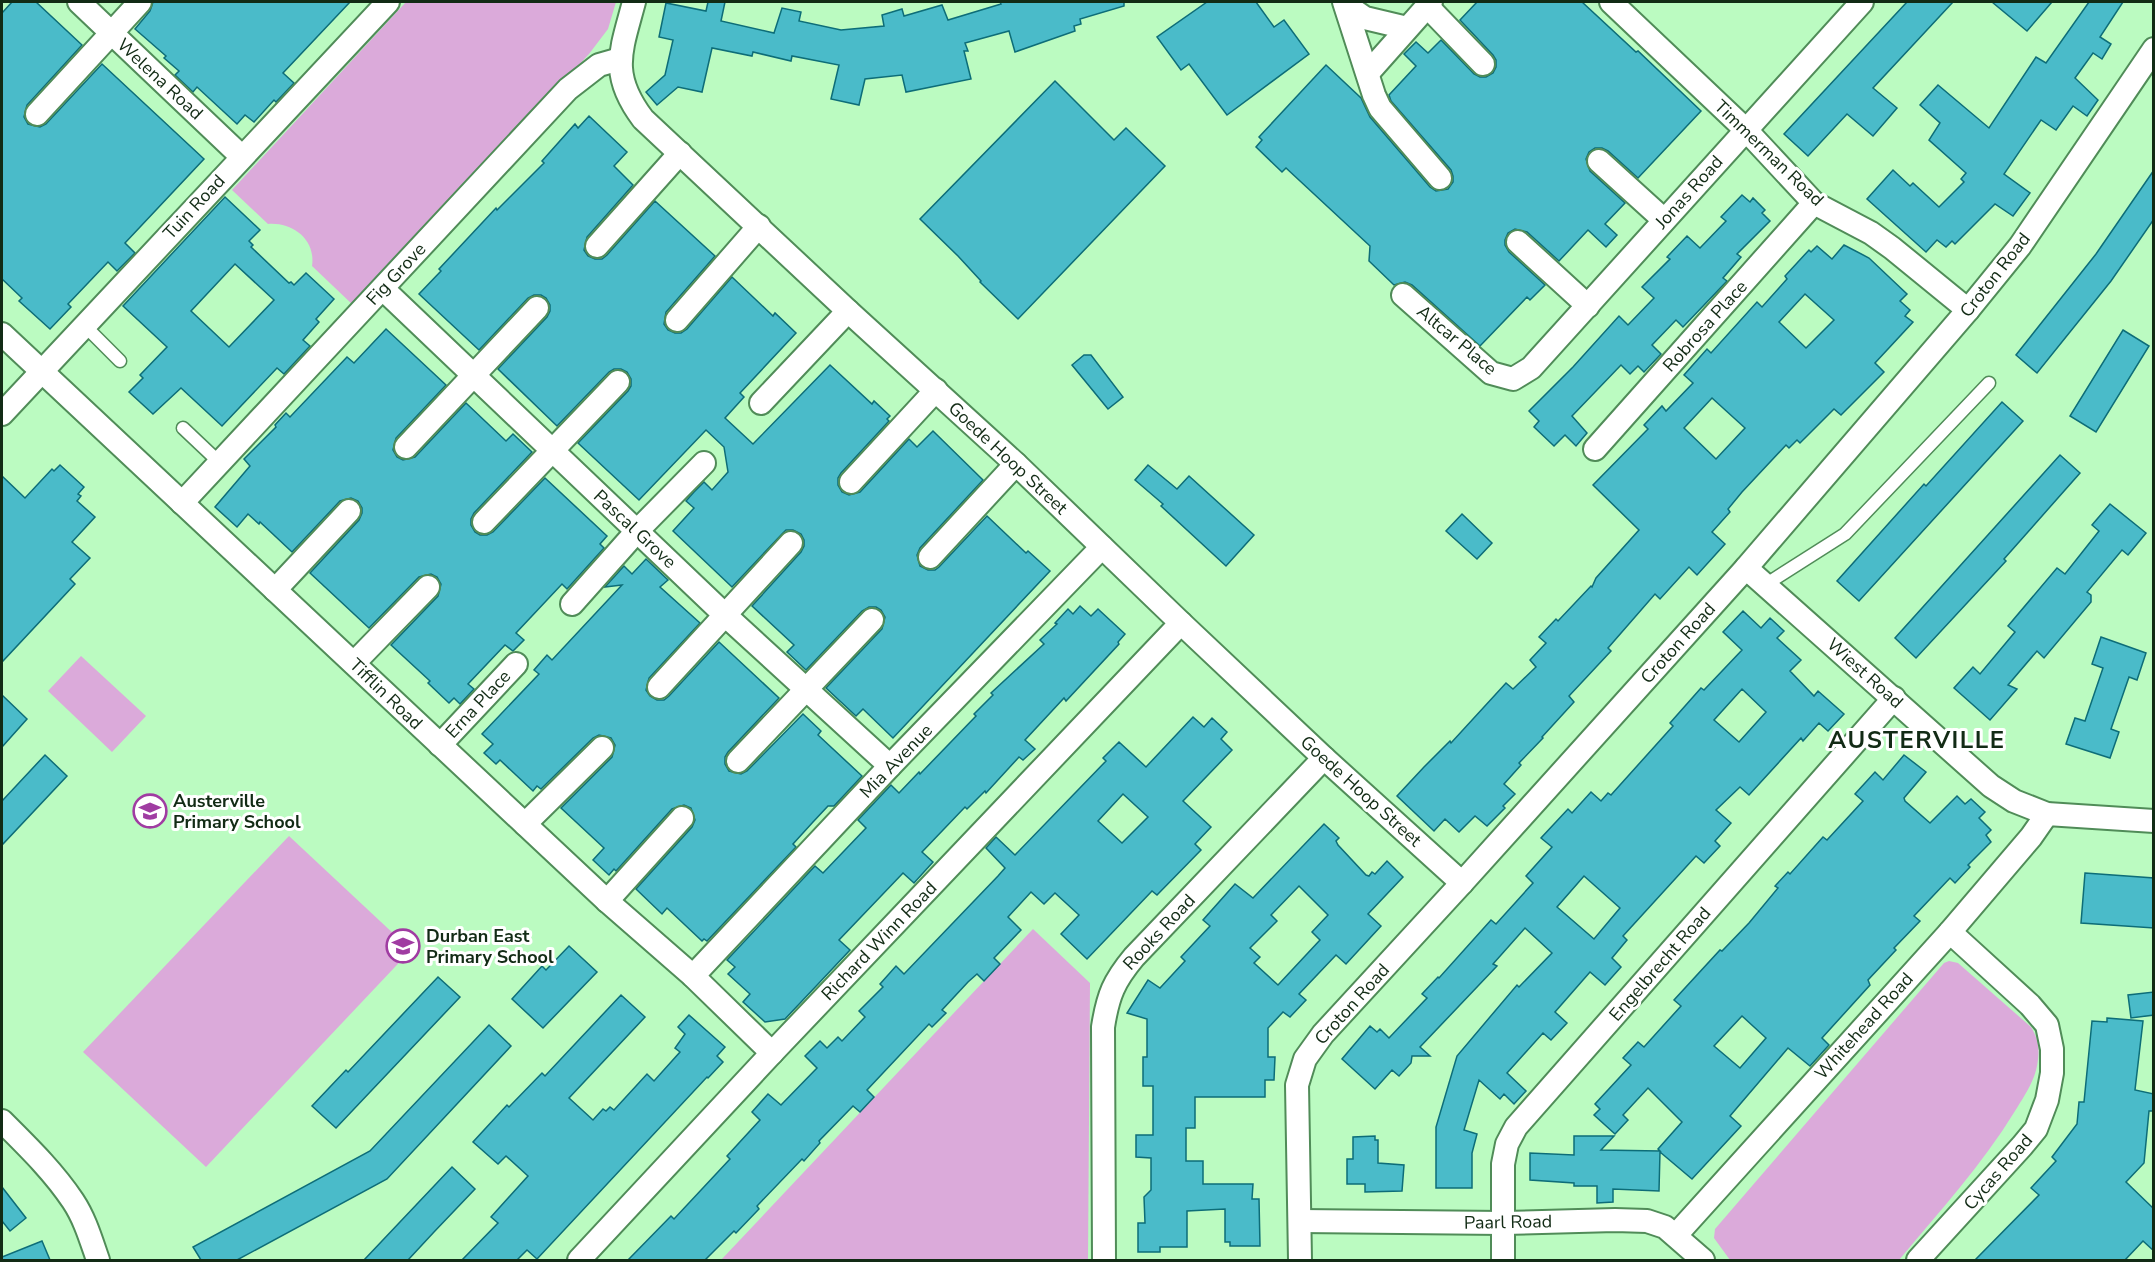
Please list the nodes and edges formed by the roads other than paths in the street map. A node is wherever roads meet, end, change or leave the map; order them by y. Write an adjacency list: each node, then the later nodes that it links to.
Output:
1 (79, 2): 10 (street, Welena Road)
2 (140, 2): 10 (street)
3 (388, 2): 18 (street, Tuin Road)
4 (634, 2): 12 (street, Goede Hoop Street)
5 (1862, 2): 16 (street, Jonas Road)
6 (1345, 3): 9 (street); 14 (street)
7 (1429, 4): 9 (street); 13 (street)
8 (1621, 5): 16 (street, Timmerman Road)
9 (1407, 28): 14 (street)
10 (110, 33): 15 (street); 18 (street, Welena Road)
11 (2154, 49): 30 (street, Croton Road)
12 (620, 59): 17 (street, Goede Hoop Street); 26 (street, Fig Grove)
13 (1483, 64)
14 (1368, 73): 20 (street)
15 (37, 114)
16 (1746, 130): 21 (street, Timmerman Road); 22 (street, Jonas Road)
17 (680, 153): 23 (street, Goede Hoop Street); 25 (street)
18 (242, 156): 33 (street, Tuin Road)
19 (1599, 161): 22 (street)
20 (1440, 178)
21 (1814, 203): 30 (street, Timmerman Road); 46 (street, Robrosa Place)
22 (1664, 220): 28 (street, Jonas Road)
23 (759, 226): 31 (street, Goede Hoop Street); 32 (street)
24 (1518, 242): 28 (street)
25 (597, 246)
26 (383, 289): 37 (street, Pascal Grove); 48 (street, Fig Grove)
27 (1403, 295): 38 (street, Altcar Place)
28 (1588, 306): 38 (street, Jonas Road)
29 (537, 308): 37 (street)
30 (1968, 310): 59 (street, Croton Road)
31 (848, 311): 41 (street, Goede Hoop Street); 42 (street)
32 (677, 320)
33 (84, 325): 35 (lane); 36 (street, Tuin Road)
34 (2, 334): 36 (street, Tifflin Road)
35 (120, 361)
36 (41, 371): 43 (street, Tuin Road); 52 (street, Tifflin Road)
37 (472, 376): 45 (street); 47 (street, Pascal Grove)
38 (1513, 379)
39 (618, 382): 47 (street)
40 (1989, 383): 60 (lane)
41 (936, 390): 50 (street, Goede Hoop Street); 51 (street)
42 (762, 403)
43 (2, 414)
44 (183, 428): 48 (lane)
45 (406, 447)
46 (1595, 449)
47 (552, 451): 54 (street); 55 (street, Pascal Grove)
48 (220, 463): 52 (street, Fig Grove)
49 (704, 463): 55 (street)
50 (1016, 464): 57 (street, Goede Hoop Street); 58 (street)
51 (850, 482)
52 (182, 503): 62 (street, Tifflin Road)
53 (348, 511): 62 (street)
54 (484, 522)
55 (638, 531): 63 (street); 64 (street, Pascal Grove)
56 (792, 543): 64 (street)
57 (1102, 548): 66 (street, Goede Hoop Street); 76 (street, Mia Avenue)
58 (930, 557)
59 (1746, 568): 60 (street, Wiest Road); 81 (street, Croton Road)
60 (1765, 585): 71 (street, Wiest Road)
61 (428, 587): 67 (street)
62 (275, 590): 67 (street, Tifflin Road)
63 (572, 604)
64 (725, 615): 69 (street); 70 (street, Pascal Grove)
65 (872, 620): 70 (street)
66 (1181, 624): 74 (street, Goede Hoop Street); 85 (street, Richard Winn Road)
67 (354, 663): 72 (street, Tifflin Road)
68 (516, 664): 72 (street, Erna Place)
69 (659, 687)
70 (807, 689): 75 (street); 76 (street, Pascal Grove)
71 (1894, 698): 77 (street, Wiest Road); 88 (street, Engelbrecht Road)
72 (440, 745): 80 (street, Tifflin Road)
73 (602, 748): 80 (street)
74 (1324, 758): 81 (street, Goede Hoop Street); 92 (street, Rooks Road)
75 (738, 761)
76 (891, 766): 84 (street, Mia Avenue)
77 (2047, 813): 79 (street, Wiest Road); 83 (street, Whitehead Road)
78 (682, 819): 82 (street)
79 (2154, 821)
80 (525, 824): 82 (street, Tifflin Road)
81 (1462, 883): 87 (street, Croton Road)
82 (606, 901): 84 (street, Tifflin Road)
83 (1950, 932): 89 (street, Whitehead Road); 96 (street, Cycas Road)
84 (693, 976): 85 (street, Tifflin Road)
85 (772, 1053): 91 (street, Richard Winn Road)
86 (2, 1121): 90 (street)
87 (1300, 1221): 88 (street, Paarl Road); 93 (street, Croton Road)
88 (1503, 1223): 89 (street, Paarl Road); 94 (street, Engelbrecht Road)
89 (1676, 1235): 95 (street, Paarl Road)
90 (98, 1260)
91 (579, 1260)
92 (1104, 1260)
93 (1300, 1260)
94 (1503, 1260)
95 (1703, 1260)
96 (1918, 1260)

